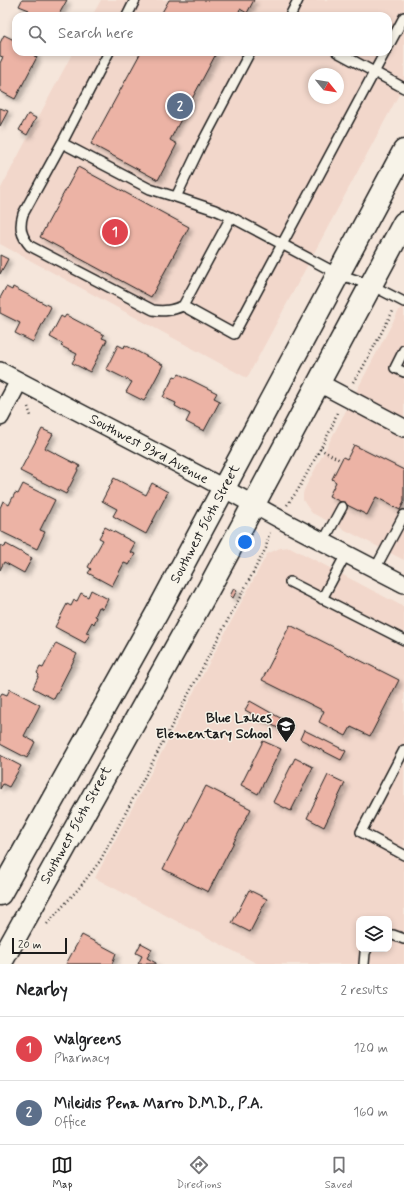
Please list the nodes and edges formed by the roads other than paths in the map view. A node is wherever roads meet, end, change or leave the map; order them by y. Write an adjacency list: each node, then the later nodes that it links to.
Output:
1 (135, 0): 3 (lane)
2 (298, 0): 4 (lane)
3 (129, 12)
4 (292, 12)
5 (404, 17): 6 (lane)
6 (392, 40)
7 (107, 56): 13 (lane)
8 (248, 56): 15 (lane)
9 (344, 56): 11 (lane)
10 (383, 56): 11 (lane)
11 (374, 72): 12 (lane); 18 (lane)
12 (404, 88)
13 (62, 143): 15 (lane); 22 (lane)
14 (404, 151): 19 (main road, Southwest 56th Street)
15 (176, 197): 16 (lane)
16 (231, 217): 18 (lane); 22 (lane)
17 (404, 223): 20 (main road, Southwest 56th Street)
18 (283, 245): 19 (lane); 22 (lane)
19 (338, 274): 20 (lane); 30 (main road, Southwest 56th Street)
20 (371, 285): 21 (lane); 27 (main road, Southwest 56th Street)
21 (401, 301)
22 (183, 306)
23 (404, 350): 25 (lane)
24 (0, 371): 26 (street, Southwest 93rd Avenue)
25 (404, 372)
26 (19, 381): 28 (street); 30 (street, Southwest 93rd Avenue)
27 (319, 383): 29 (street); 31 (main road, Southwest 56th Street)
28 (0, 417)
29 (404, 428)
30 (224, 489): 31 (street, Southwest 93rd Avenue); 43 (main road, Southwest 56th Street)
31 (254, 505): 34 (street, Southwest 93rd Avenue); 47 (main road, Southwest 56th Street)
32 (342, 508): 34 (lane)
33 (404, 515): 36 (lane)
34 (323, 542): 35 (street, Southwest 93rd Avenue)
35 (346, 554): 36 (street, Southwest 93rd Avenue); 39 (lane)
36 (375, 569): 38 (street, Southwest 93rd Avenue)
37 (290, 582): 39 (lane)
38 (404, 584)
39 (322, 599): 40 (lane)
40 (404, 640)
41 (404, 750): 42 (lane)
42 (404, 855)
43 (0, 894)
44 (392, 935): 45 (lane)
45 (404, 939)
46 (366, 952): 48 (lane)
47 (0, 964)
48 (364, 964)

